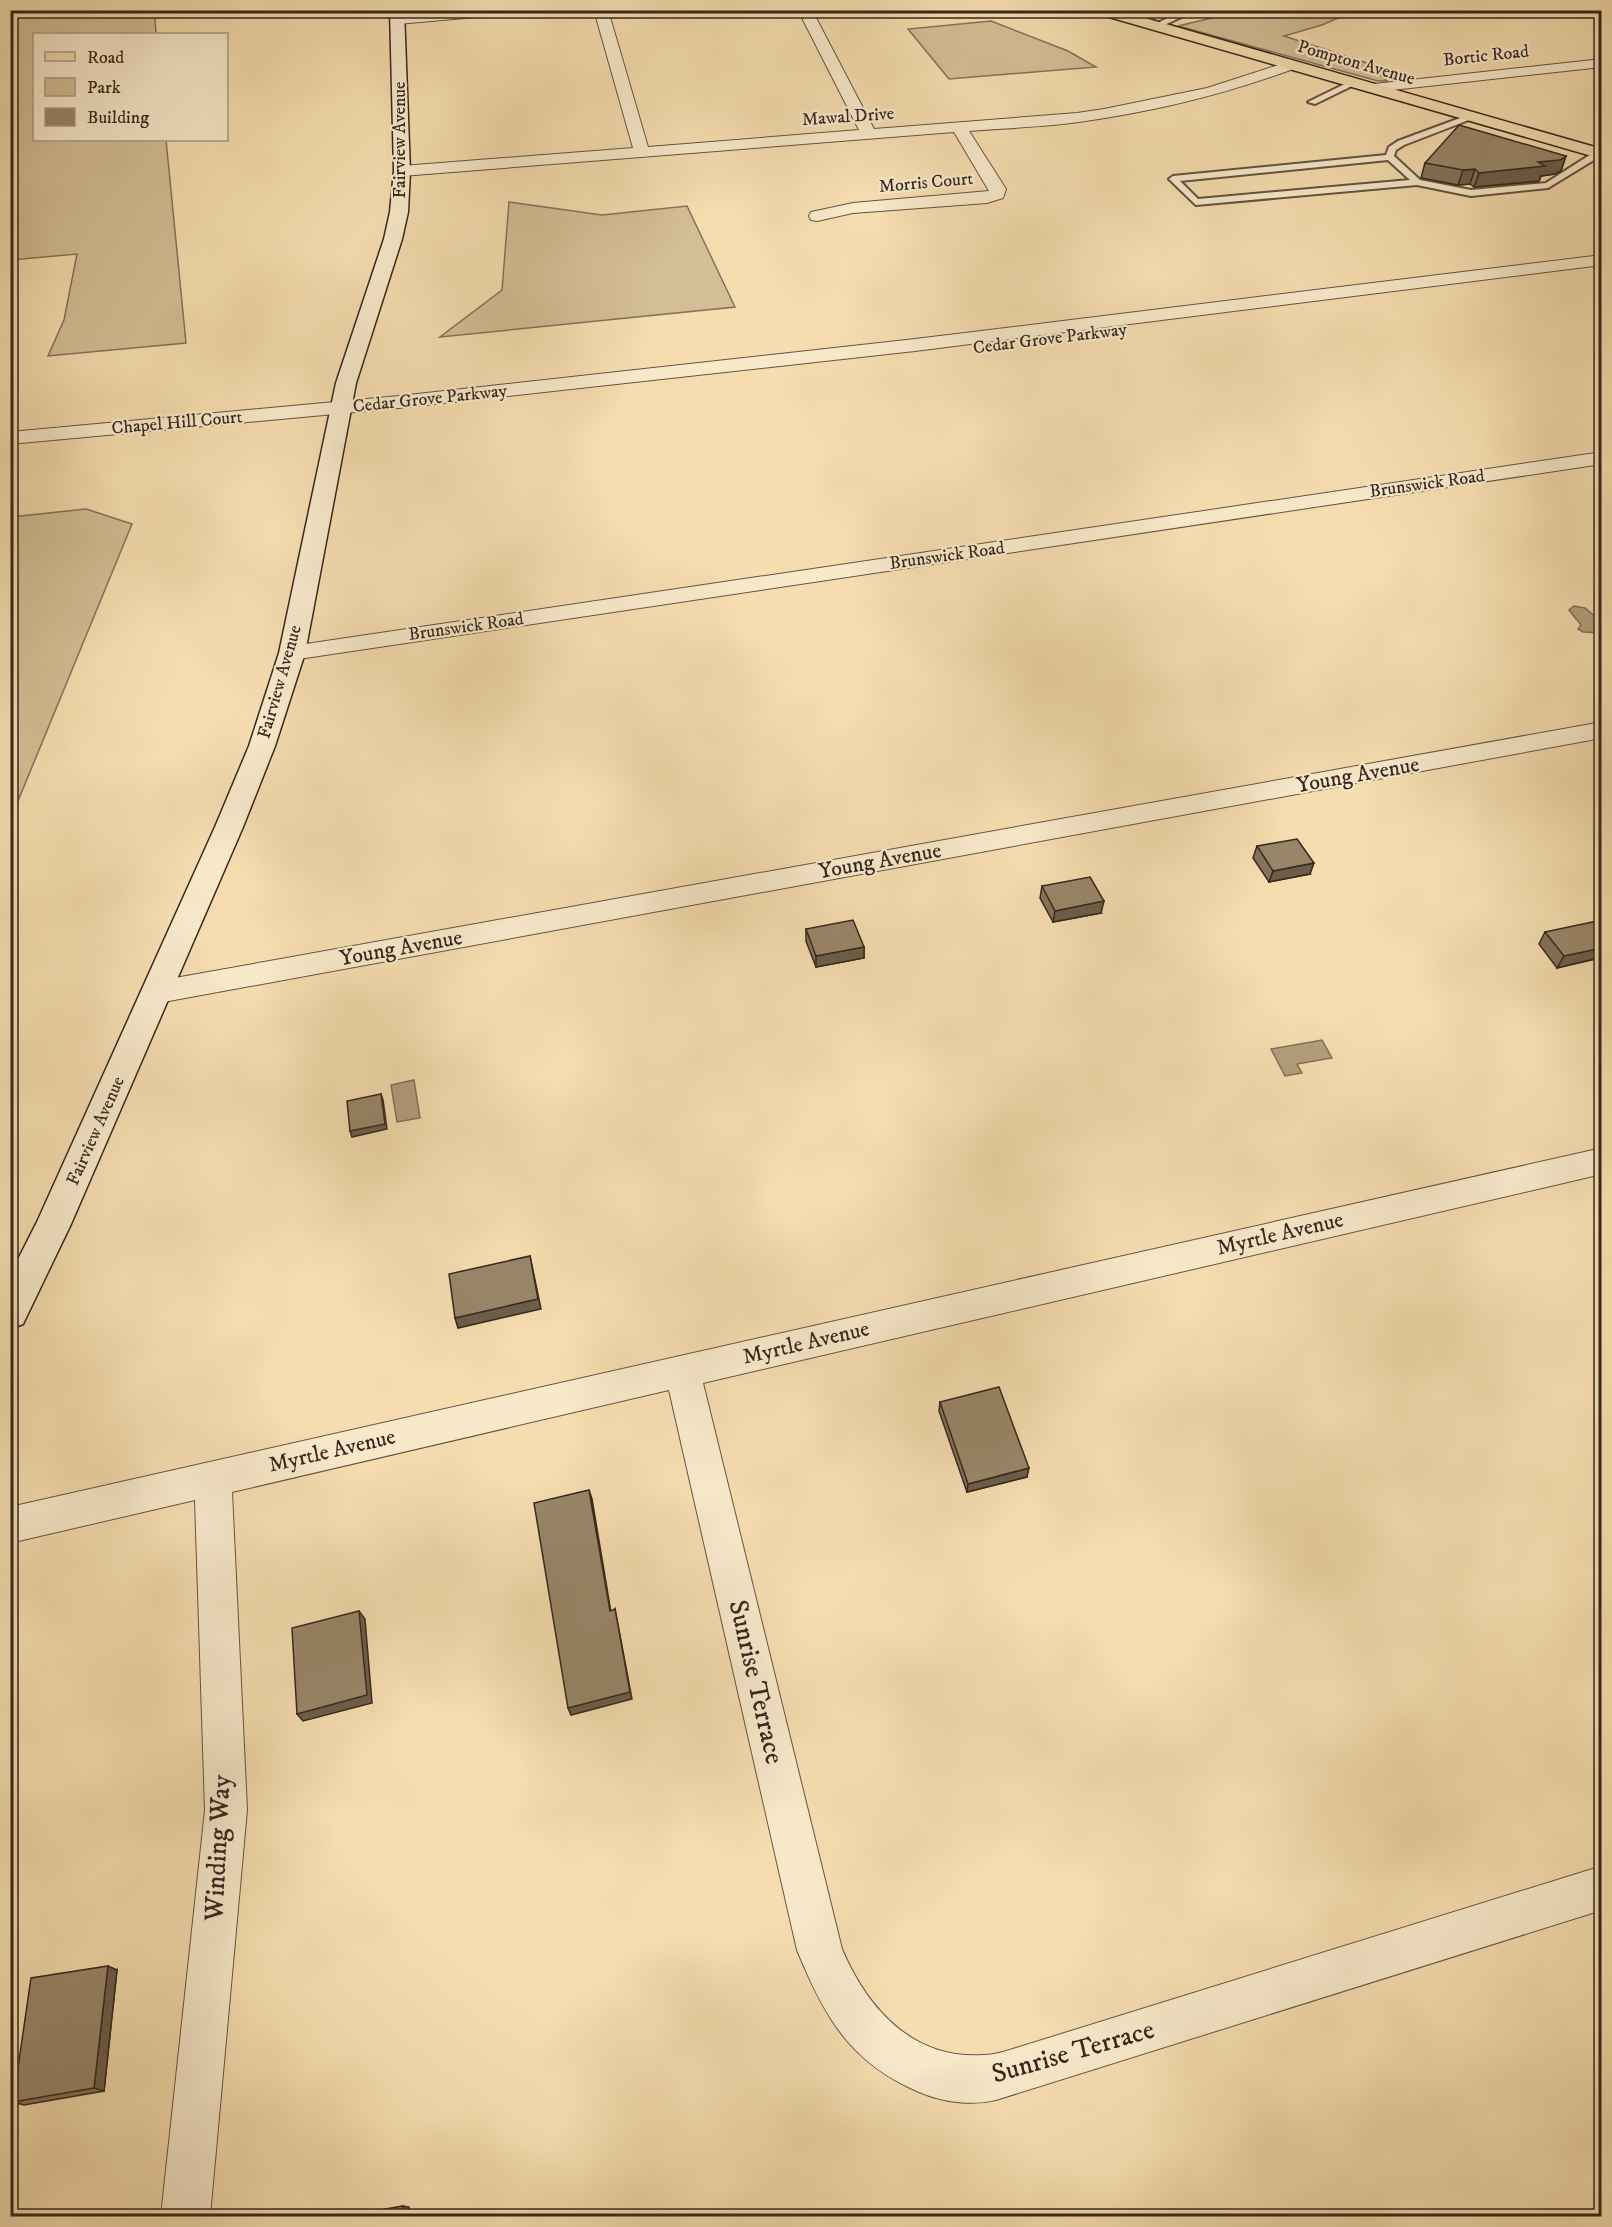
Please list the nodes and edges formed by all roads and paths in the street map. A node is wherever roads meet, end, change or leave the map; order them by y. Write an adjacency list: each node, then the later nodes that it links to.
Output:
1 (511, 10): 7 (street)
2 (601, 10): 18 (street)
3 (805, 10): 17 (street)
4 (1591, 10): 8 (street)
5 (1106, 11): 9 (main road, Pompton Avenue)
6 (1190, 11): 9 (lane)
7 (398, 15): 21 (main road, Fairview Avenue)
8 (1602, 17)
9 (1155, 26): 11 (main road, Pompton Avenue)
10 (1602, 63): 13 (street, Bortic Road)
11 (1291, 65): 12 (main road, Pompton Avenue); 16 (street, Mawal Drive)
12 (1354, 83): 13 (main road, Pompton Avenue); 14 (lane)
13 (1374, 88): 15 (main road, Pompton Avenue)
14 (1312, 102)
15 (1471, 116): 19 (main road, Pompton Avenue); 20 (lane)
16 (960, 129): 17 (street, Mawal Drive); 23 (street, Morris Court)
17 (869, 135): 18 (street, Mawal Drive)
18 (642, 153): 21 (street, Mawal Drive)
19 (1600, 153): 22 (lane)
20 (1390, 157): 22 (lane); 22 (lane)
21 (402, 171): 27 (main road, Fairview Avenue)
22 (1417, 182)
23 (817, 216)
24 (1602, 260): 26 (street, Cedar Grove Parkway)
25 (1602, 269): 26 (street, Cedar Grove Parkway)
26 (1410, 289): 27 (street, Cedar Grove Parkway)
27 (343, 408): 28 (street, Chapel Hill Court); 30 (main road, Fairview Avenue)
28 (10, 438)
29 (1602, 458): 30 (street, Brunswick Road)
30 (292, 653): 32 (main road, Fairview Avenue)
31 (1602, 730): 32 (street, Young Avenue)
32 (158, 992): 34 (main road, Fairview Avenue)
33 (1602, 1161): 35 (street, Myrtle Avenue)
34 (10, 1313)
35 (682, 1371): 36 (street, Myrtle Avenue); 38 (street, Sunrise Terrace)
36 (213, 1479): 37 (street, Myrtle Avenue); 39 (street, Winding Way)
37 (10, 1525)
38 (1602, 1888)
39 (185, 2217)

